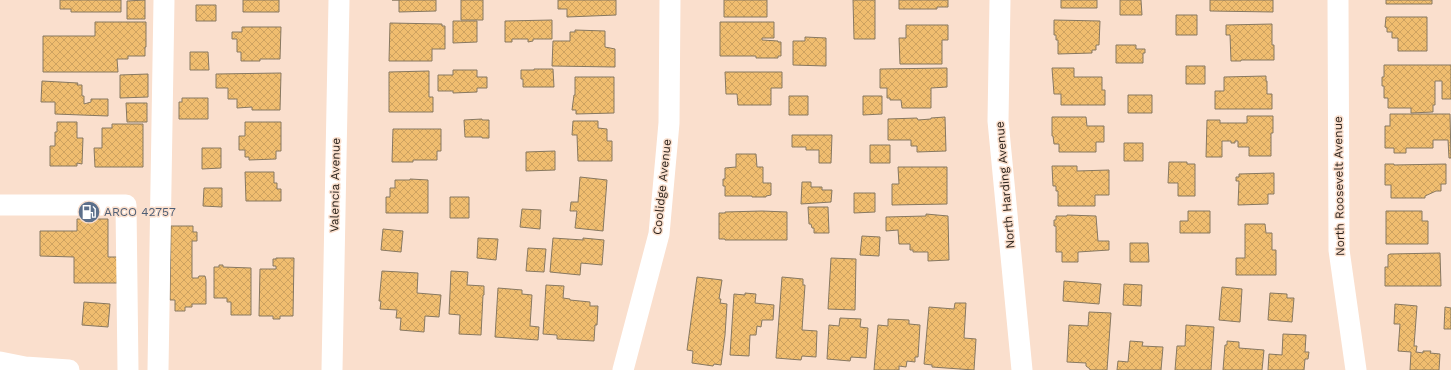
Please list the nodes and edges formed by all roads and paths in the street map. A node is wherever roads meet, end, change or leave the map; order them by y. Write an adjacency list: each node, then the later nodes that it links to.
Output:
1 (164, 0): 10 (street)
2 (339, 0): 11 (street, Valencia Avenue)
3 (670, 0): 12 (street, Coolidge Avenue)
4 (1000, 0): 13 (street, North Harding Avenue)
5 (1338, 0): 14 (street, North Roosevelt Avenue)
6 (0, 205): 9 (street)
7 (0, 362): 8 (street)
8 (69, 370)
9 (128, 370)
10 (158, 370)
11 (332, 370)
12 (623, 370)
13 (1022, 370)
14 (1356, 370)

